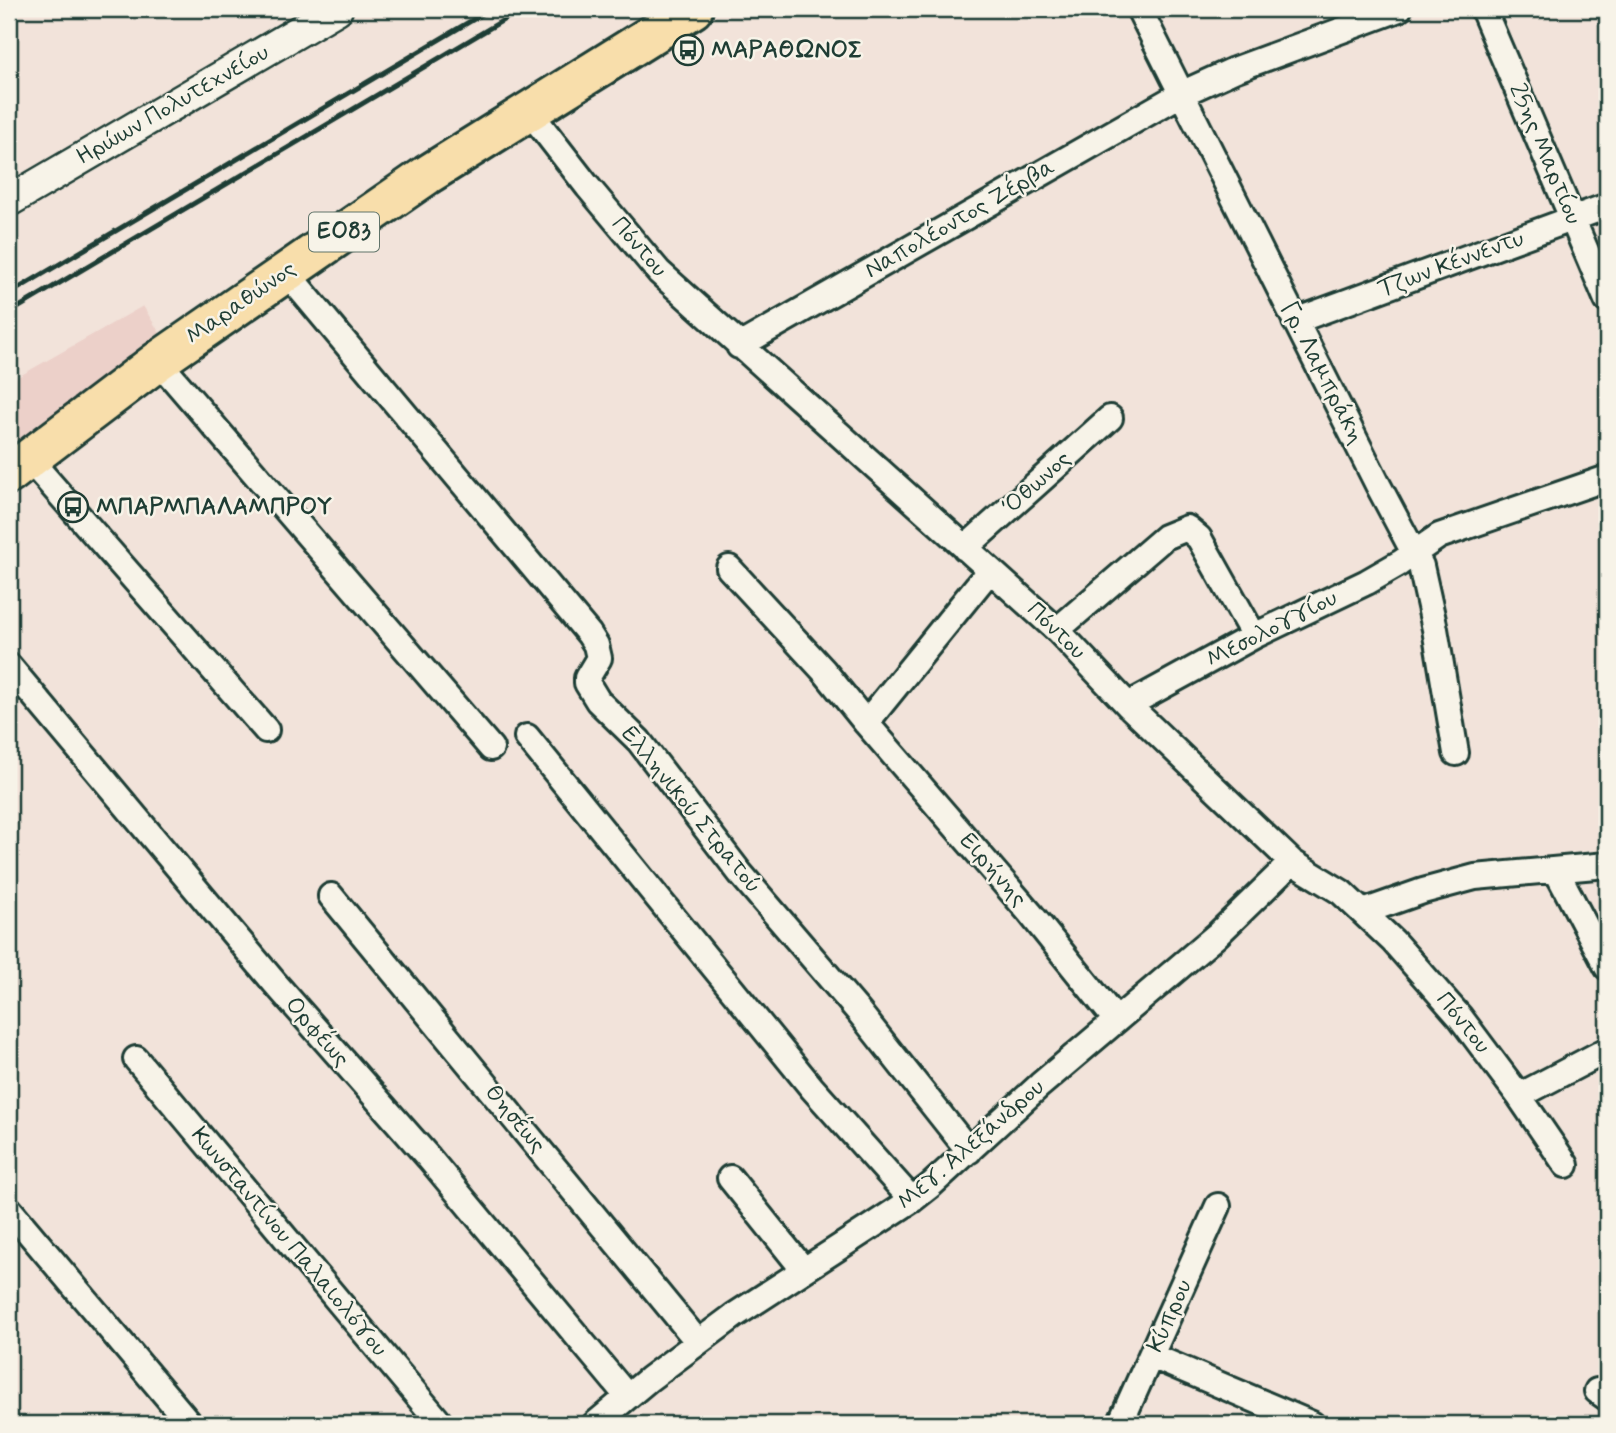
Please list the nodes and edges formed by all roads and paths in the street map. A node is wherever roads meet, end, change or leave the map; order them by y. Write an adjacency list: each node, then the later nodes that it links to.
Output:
1 (337, 9): 8 (street, Ηρώων Πολυτεχνείου)
2 (693, 9): 7 (main road, Μαραθώνος / ΕΟ83)
3 (1139, 9): 6 (street, Γρ. Λαμπράκη)
4 (1399, 9): 6 (street, Ναπολέοντος Ζέρβα)
5 (1483, 9): 10 (street, 25ης Μαρτίου)
6 (1181, 94): 13 (street, Γρ. Λαμπράκη); 14 (street, Ναπολέοντος Ζέρβα)
7 (529, 111): 11 (main road, Μαραθώνος / ΕΟ83); 14 (street, Πόντου)
8 (9, 201)
9 (1607, 206): 10 (street, Τζων Κέννεντυ)
10 (1572, 219): 12 (street, 25ης Μαρτίου); 13 (street, Τζων Κέννεντυ)
11 (286, 272): 15 (main road, Μαραθώνος / ΕΟ83); 42 (street, Ελληνικού Στρατού)
12 (1607, 300)
13 (1295, 321): 20 (street, Γρ. Λαμπράκη)
14 (739, 346): 19 (street, Πόντου)
15 (158, 360): 17 (main road, Μαραθώνος / ΕΟ83); 30 (street)
16 (1110, 418): 19 (street, Όθωνος)
17 (19, 466): 28 (street)
18 (1607, 478): 20 (street, Μεσολογγίου)
19 (965, 548): 22 (street, Πόντου)
20 (1415, 552): 24 (street, Μεσολογγίου); 31 (street, Γρ. Λαμπράκη)
21 (729, 568): 27 (street, Ειρήνης)
22 (990, 570): 23 (street, Πόντου); 27 (street)
23 (1057, 630): 24 (street); 26 (street, Πόντου)
24 (1254, 636): 26 (street, Μεσολογγίου)
25 (9, 666): 51 (street, Ορφέως)
26 (1128, 705): 32 (street, Πόντου)
27 (866, 723): 38 (street, Ειρήνης)
28 (266, 730)
29 (527, 737): 45 (street)
30 (491, 748)
31 (1456, 753)
32 (1292, 862): 36 (street, Πόντου); 38 (street, Μεγ. Αλεξάνδρου)
33 (1607, 865): 34 (street)
34 (1556, 870): 36 (street); 37 (street)
35 (331, 896): 49 (street, Θησέως)
36 (1363, 912): 41 (street, Πόντου)
37 (1607, 967)
38 (1116, 1020): 42 (street, Μεγ. Αλεξάνδρου)
39 (1607, 1050): 41 (street)
40 (136, 1059): 53 (street, Κωνσταντίνου Παλαιολόγου)
41 (1520, 1096): 43 (street, Πόντου)
42 (970, 1151): 45 (street, Μεγ. Αλεξάνδρου)
43 (1566, 1165)
44 (730, 1178): 48 (street)
45 (912, 1200): 48 (street, Μεγ. Αλεξάνδρου)
46 (1218, 1206): 50 (street, Κύπρου)
47 (9, 1209): 52 (street)
48 (803, 1269): 49 (street, Μεγ. Αλεξάνδρου)
49 (698, 1342): 51 (street, Μεγ. Αλεξάνδρου)
50 (1152, 1356): 55 (street, Κύπρου); 56 (street)
51 (627, 1396): 54 (street, Μεγ. Αλεξάνδρου)
52 (190, 1424)
53 (441, 1424)
54 (595, 1424)
55 (1120, 1424)
56 (1312, 1424)

